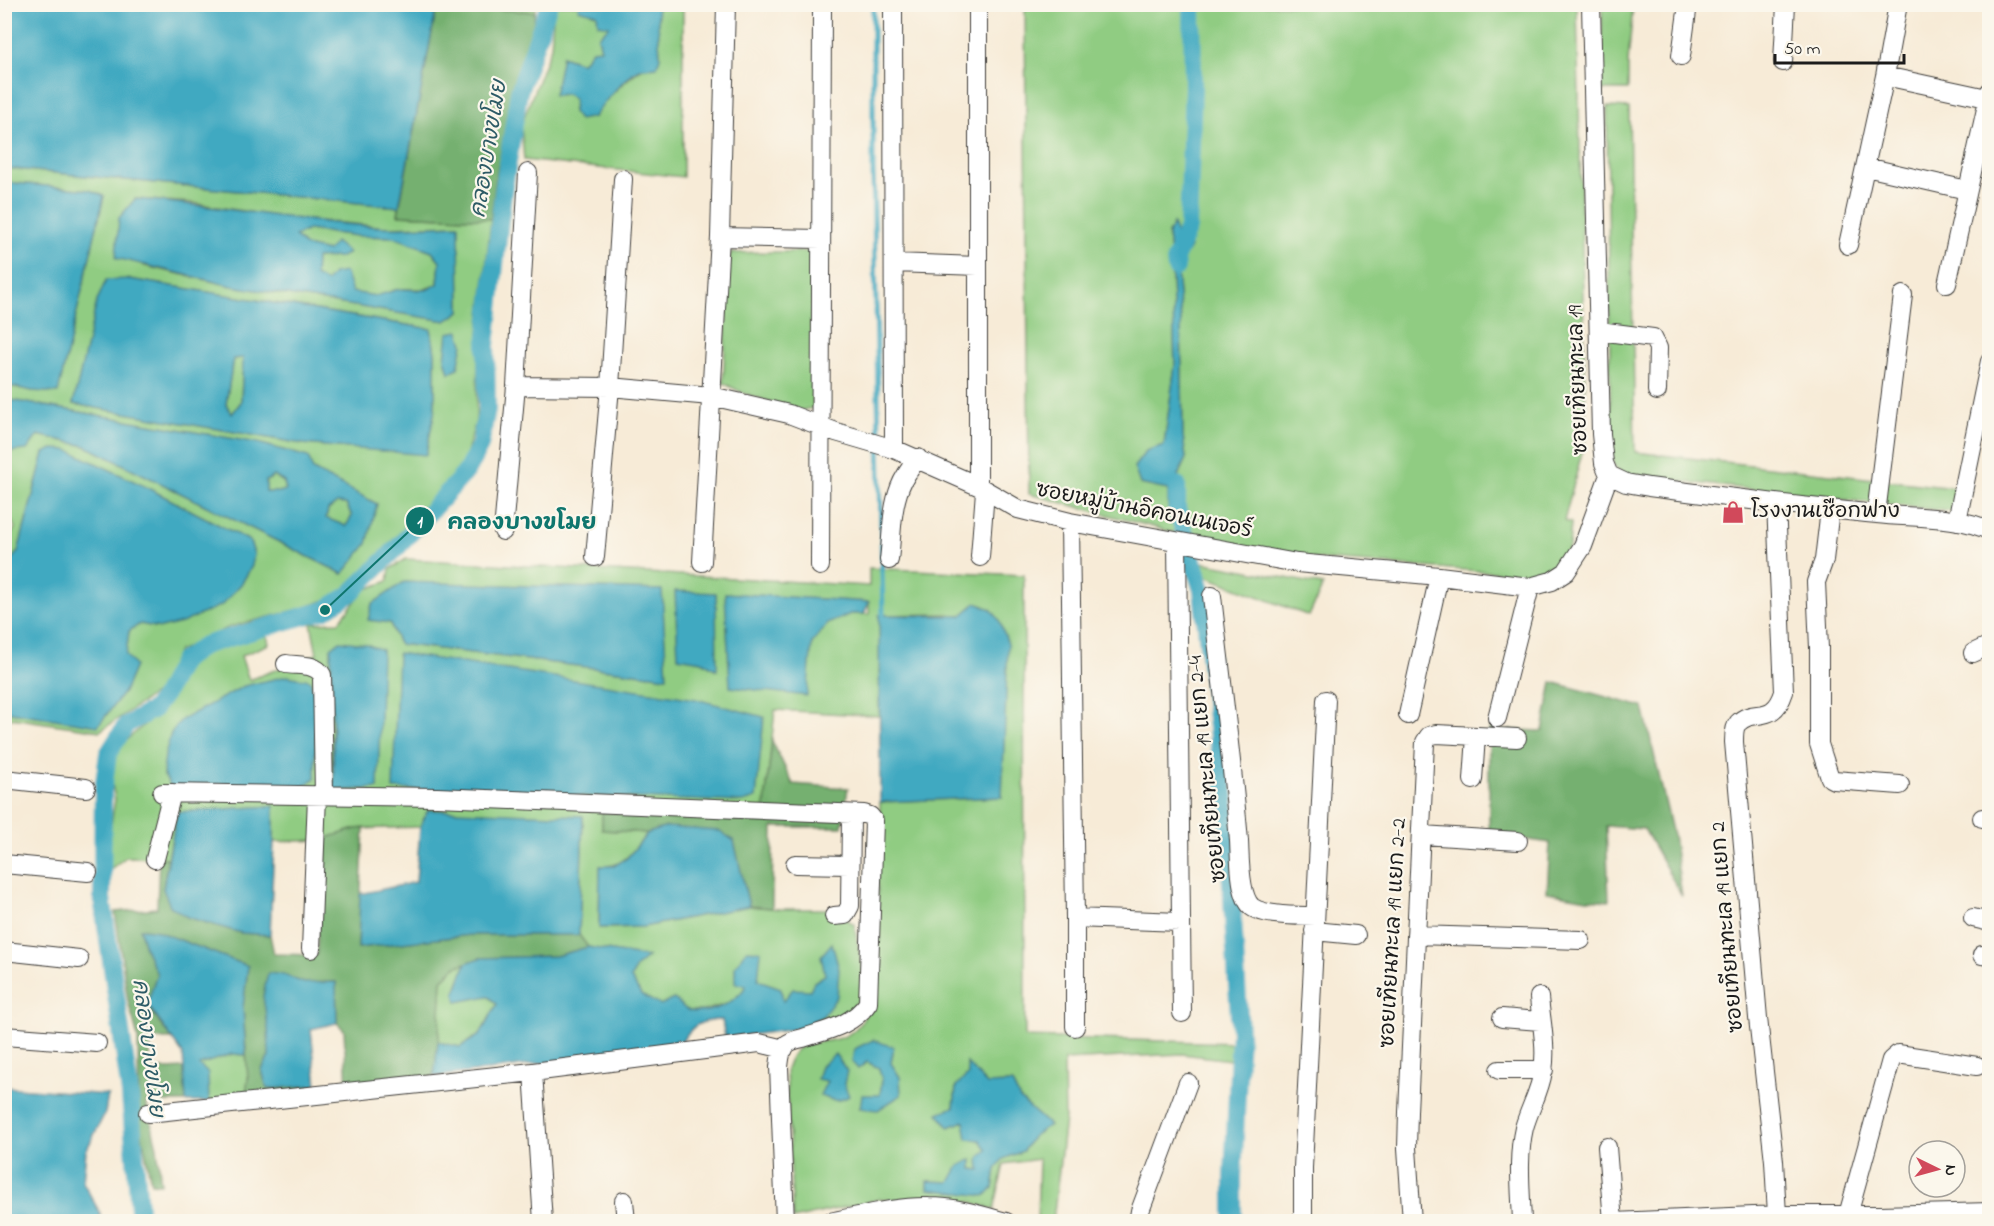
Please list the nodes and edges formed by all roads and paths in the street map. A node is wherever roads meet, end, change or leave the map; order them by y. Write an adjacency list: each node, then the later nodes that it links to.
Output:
1 (726, 4): 17 (street)
2 (822, 4): 18 (street)
3 (893, 4): 20 (street)
4 (978, 4): 21 (street)
5 (1592, 4): 24 (street, ซอยเทียนทะเล 19)
6 (1688, 4): 9 (street)
7 (1786, 4): 10 (street)
8 (1898, 4): 11 (street)
9 (1681, 56)
10 (1782, 62)
11 (1885, 76): 12 (street); 13 (street)
12 (1988, 94): 16 (street)
13 (1866, 168): 16 (street); 19 (street)
14 (528, 172): 26 (street)
15 (623, 179): 27 (street)
16 (1967, 190): 22 (street)
17 (720, 237): 18 (street); 29 (street)
18 (820, 239): 30 (street)
19 (1848, 245)
20 (894, 263): 21 (street); 31 (street)
21 (978, 266): 34 (street)
22 (1947, 284)
23 (1903, 295): 37 (street)
24 (1599, 331): 28 (street); 33 (street, ซอยเทียนทะเล 19)
25 (1989, 361): 38 (street)
26 (516, 386): 27 (street, ซอยหมู่บ้านอิคอนเนเจอร์); 40 (street)
27 (610, 387): 29 (street, ซอยหมู่บ้านอิคอนเนเจอร์); 43 (street)
28 (1657, 391)
29 (711, 396): 30 (street, ซอยหมู่บ้านอิคอนเนเจอร์); 46 (street)
30 (819, 426): 31 (street, ซอยหมู่บ้านอิคอนเนเจอร์); 47 (street)
31 (883, 446): 32 (street, ซอยหมู่บ้านอิคอนเนเจอร์)
32 (918, 458): 34 (street, ซอยหมู่บ้านอิคอนเนเจอร์); 45 (street)
33 (1609, 475): 35 (street, ซอยเทียนทะเล 19); 49 (street, ซอยหมู่บ้านอิคอนเนเจอร์)
34 (982, 489): 39 (street, ซอยหมู่บ้านอิคอนเนเจอร์); 44 (street)
35 (1776, 503): 36 (street, ซอยเทียนทะเล 19); 97 (street, ซอยเทียนทะเล 19 แยก 2)
36 (1830, 509): 37 (street, ซอยเทียนทะเล 19); 59 (street)
37 (1876, 514): 38 (street, ซอยเทียนทะเล 19)
38 (1958, 521): 41 (street, ซอยเทียนทะเล 19)
39 (1070, 522): 42 (street, ซอยหมู่บ้านอิคอนเนเจอร์); 71 (street)
40 (502, 531)
41 (1989, 531)
42 (1177, 542): 48 (street, ซอยหมู่บ้านอิคอนเนเจอร์); 72 (street)
43 (595, 557)
44 (980, 557)
45 (889, 560)
46 (702, 562)
47 (820, 566)
48 (1439, 576): 49 (street, ซอยหมู่บ้านอิคอนเนเจอร์); 53 (street)
49 (1530, 587): 54 (street)
50 (1212, 596): 73 (street, ซอยเทียนทะเล 19 แยก 2-4)
51 (286, 664): 61 (street)
52 (1326, 700): 73 (street)
53 (1408, 715)
54 (1497, 718)
55 (1476, 736): 56 (street, ซอยเทียนทะเล 19 แยก 2-2); 58 (street); 63 (street, ซอยเทียนทะเล 19 แยก 2-2)
56 (1517, 738)
57 (4, 779): 60 (street)
58 (1473, 780)
59 (1900, 784)
60 (86, 788)
61 (321, 796): 62 (street); 65 (street); 77 (street)
62 (851, 814): 68 (street); 87 (street)
63 (1422, 835): 64 (street); 75 (street, ซอยเทียนทะเล 19 แยก 2-2)
64 (1518, 841)
65 (155, 859)
66 (4, 864): 69 (street)
67 (795, 864): 68 (street)
68 (849, 865): 70 (street)
69 (88, 872)
70 (834, 916)
71 (1075, 918): 72 (street); 84 (street)
72 (1180, 922): 81 (street)
73 (1315, 923): 74 (street, ซอยเทียนทะเล 19 แยก 2-4); 107 (street)
74 (1356, 935)
75 (1416, 935): 76 (street); 108 (street, ซอยเทียนทะเล 19 แยก 2-2)
76 (1581, 940)
77 (311, 949)
78 (4, 951): 79 (street)
79 (79, 959)
80 (1539, 997): 83 (street)
81 (1182, 1014)
82 (1502, 1018): 83 (street)
83 (1540, 1021): 90 (street)
84 (1075, 1027)
85 (4, 1036): 86 (street)
86 (97, 1043)
87 (784, 1049): 91 (street); 103 (street)
88 (1977, 1065): 99 (street)
89 (1499, 1070): 90 (street)
90 (1544, 1070): 109 (street)
91 (533, 1072): 93 (street); 101 (street)
92 (1188, 1083): 106 (street)
93 (148, 1113)
94 (1607, 1147): 110 (street)
95 (624, 1201): 102 (street)
96 (1989, 1212): 100 (street)
97 (1777, 1215): 99 (street); 110 (street)
98 (880, 1217): 104 (street); 105 (street)
99 (1840, 1217): 100 (street)
100 (1911, 1217)
101 (543, 1221)
102 (626, 1221)
103 (785, 1221)
104 (829, 1221)
105 (1006, 1221)
106 (1138, 1221)
107 (1303, 1221)
108 (1412, 1221)
109 (1522, 1221)
110 (1614, 1221)

